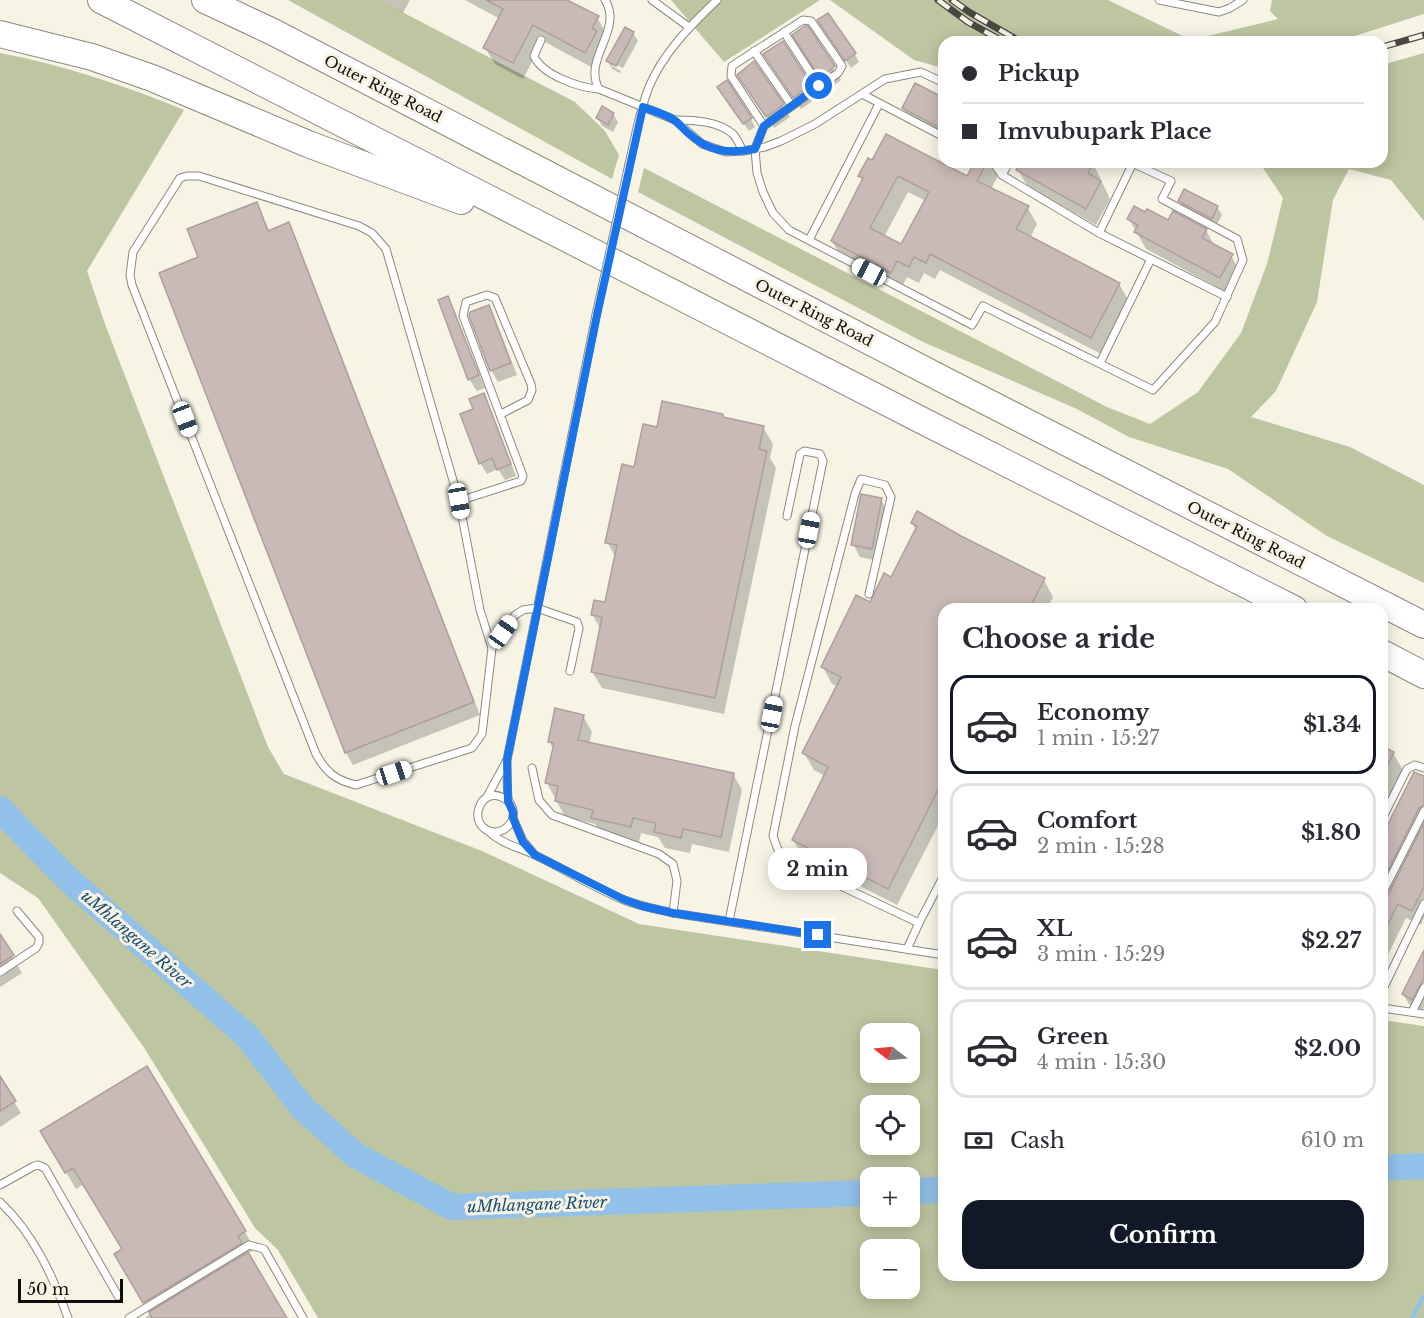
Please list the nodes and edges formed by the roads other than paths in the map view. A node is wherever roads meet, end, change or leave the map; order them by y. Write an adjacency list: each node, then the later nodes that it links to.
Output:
1 (101, 0): 33 (highway)
2 (205, 0): 10 (highway, Outer Ring Road)
3 (238, 0): 10 (highway)
4 (605, 0): 17 (lane)
5 (652, 0): 9 (lane)
6 (717, 0): 9 (lane)
7 (1159, 0): 8 (lane)
8 (1243, 0)
9 (689, 27): 21 (lane)
10 (273, 32): 43 (highway, Outer Ring Road)
11 (784, 32): 14 (lane); 16 (lane); 16 (lane)
12 (0, 34): 33 (highway)
13 (541, 40): 17 (lane)
14 (754, 51): 20 (lane); 23 (lane)
15 (938, 80): 18 (lane)
16 (819, 86): 20 (lane)
17 (599, 89): 21 (lane)
18 (862, 94): 19 (lane); 25 (lane)
19 (879, 104): 24 (lane); 34 (lane)
20 (792, 106): 23 (lane)
21 (643, 107): 22 (lane); 45 (lane, bridge)
22 (675, 120): 26 (lane); 26 (lane)
23 (764, 126): 25 (lane)
24 (938, 134)
25 (755, 149): 26 (lane); 34 (lane)
26 (743, 151)
27 (997, 168): 31 (lane)
28 (1006, 168): 31 (lane)
29 (1130, 168): 32 (lane)
30 (1143, 168): 36 (lane)
31 (1002, 175): 32 (lane)
32 (1099, 233): 35 (lane)
33 (566, 239): 42 (highway)
34 (808, 240): 37 (lane)
35 (1151, 259): 36 (lane); 37 (lane)
36 (1227, 297): 37 (lane)
37 (1100, 363)
38 (501, 414): 38 (lane); 39 (lane)
39 (459, 501): 47 (lane); 47 (lane)
40 (787, 516): 66 (lane)
41 (869, 594): 67 (lane)
42 (1282, 603)
43 (1381, 603)
44 (1388, 607): 46 (highway, Outer Ring Road)
45 (537, 608): 47 (lane); 49 (lane); 51 (lane)
46 (1424, 625)
47 (492, 648)
48 (1388, 656): 50 (highway)
49 (570, 671)
50 (1424, 675)
51 (507, 760): 54 (lane); 55 (lane)
52 (532, 768): 65 (lane)
53 (1424, 768): 56 (lane)
54 (486, 798): 55 (lane); 59 (lane)
55 (508, 801): 58 (lane)
56 (1388, 807)
57 (1424, 812): 61 (lane)
58 (513, 818): 59 (lane); 60 (lane)
59 (484, 828): 60 (lane)
60 (535, 855): 65 (lane)
61 (1388, 882)
62 (938, 887): 67 (lane)
63 (1424, 904): 71 (lane)
64 (17, 911): 70 (lane)
65 (673, 913): 66 (lane)
66 (729, 921): 68 (lane)
67 (919, 923): 68 (lane)
68 (907, 949): 69 (lane)
69 (938, 954)
70 (0, 972)
71 (1388, 979)
72 (1424, 988): 74 (lane)
73 (1388, 1009): 74 (lane)
74 (1412, 1012): 75 (lane)
75 (1424, 1014)
76 (0, 1185): 78 (lane)
77 (0, 1202): 79 (lane)
78 (118, 1296)
79 (68, 1318)
80 (129, 1318): 81 (lane)
81 (303, 1318)

